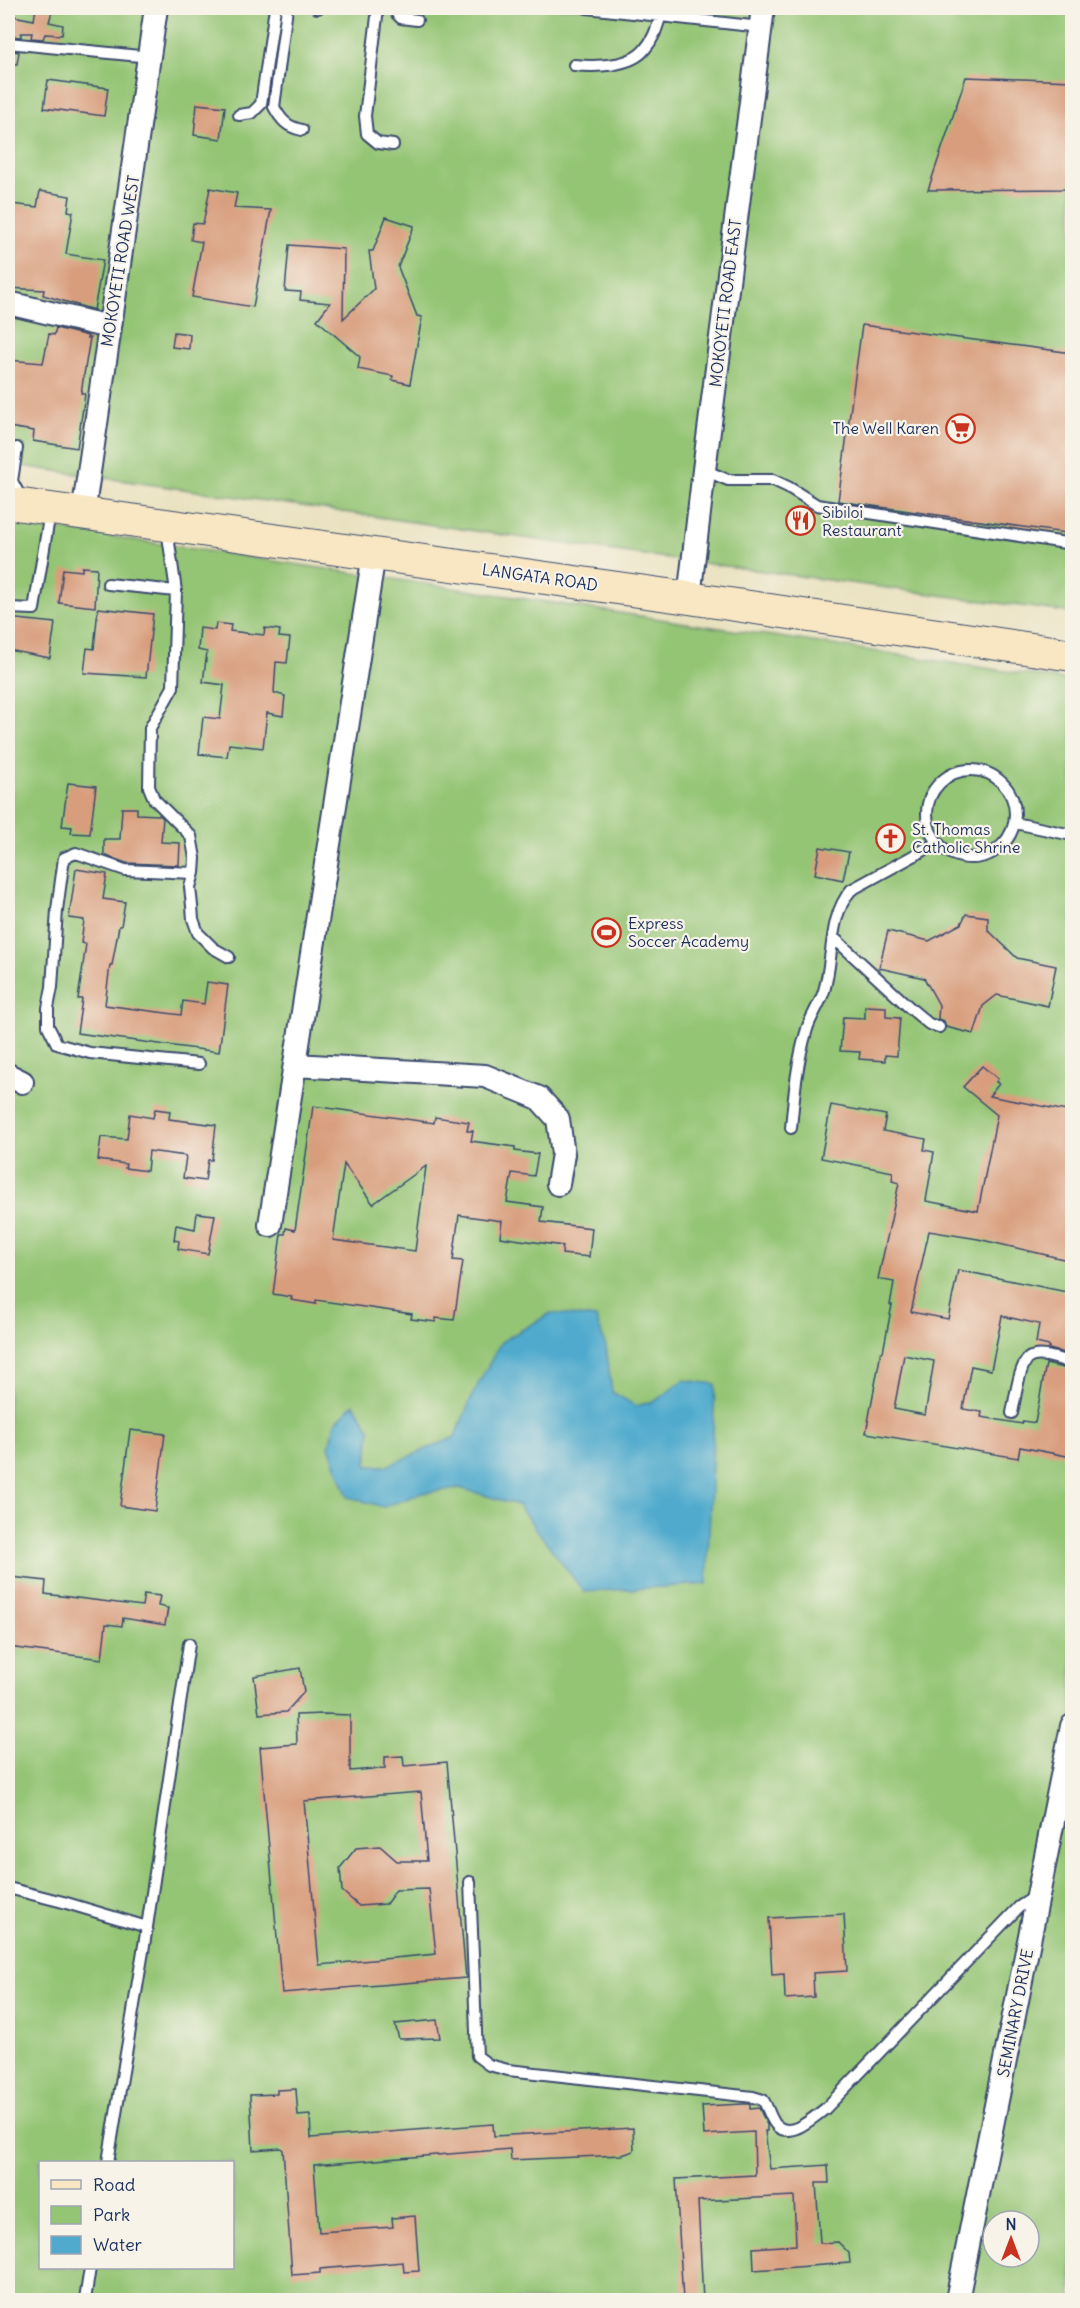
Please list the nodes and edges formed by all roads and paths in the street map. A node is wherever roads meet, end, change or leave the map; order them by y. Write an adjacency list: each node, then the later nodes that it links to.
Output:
1 (156, 8): 12 (street, MOKOYETI ROAD WEST)
2 (275, 8): 14 (lane)
3 (287, 8): 15 (lane)
4 (378, 8): 16 (lane)
5 (397, 8): 10 (lane)
6 (587, 8): 8 (lane)
7 (683, 12): 8 (lane); 9 (lane)
8 (661, 15): 13 (lane)
9 (762, 17): 20 (street, MOKOYETI ROAD EAST)
10 (417, 20)
11 (8, 43): 12 (lane)
12 (150, 57): 18 (street, MOKOYETI ROAD WEST)
13 (574, 65)
14 (240, 115)
15 (302, 130)
16 (393, 145)
17 (8, 303): 18 (street)
18 (110, 327): 22 (street, MOKOYETI ROAD WEST)
19 (17, 448): 21 (lane)
20 (704, 470): 24 (lane); 28 (street, MOKOYETI ROAD EAST)
21 (27, 506): 22 (main road, LANGATA ROAD); 29 (lane)
22 (83, 514): 23 (main road, LANGATA ROAD)
23 (167, 525): 25 (main road, LANGATA ROAD); 27 (lane)
24 (1072, 544)
25 (374, 554): 28 (main road, LANGATA ROAD); 39 (street)
26 (108, 584): 27 (lane)
27 (176, 591): 34 (lane)
28 (689, 598): 30 (main road, LANGATA ROAD)
29 (8, 608)
30 (1072, 655)
31 (1015, 823): 32 (lane); 33 (lane); 33 (lane)
32 (1072, 835)
33 (937, 843): 35 (lane)
34 (194, 873): 36 (lane); 38 (lane)
35 (834, 938): 37 (lane); 40 (lane)
36 (229, 957)
37 (939, 1027)
38 (199, 1064)
39 (295, 1065): 41 (street); 42 (street)
40 (790, 1128)
41 (558, 1184)
42 (270, 1225)
43 (1072, 1363): 44 (lane)
44 (1012, 1413)
45 (189, 1644): 50 (lane)
46 (1072, 1726): 49 (street, SEMINARY DRIVE)
47 (470, 1882): 49 (lane)
48 (8, 1888): 50 (lane)
49 (1038, 1894): 54 (street, SEMINARY DRIVE)
50 (147, 1927): 51 (lane)
51 (108, 2161)
52 (90, 2269): 53 (lane)
53 (85, 2301)
54 (957, 2301)

